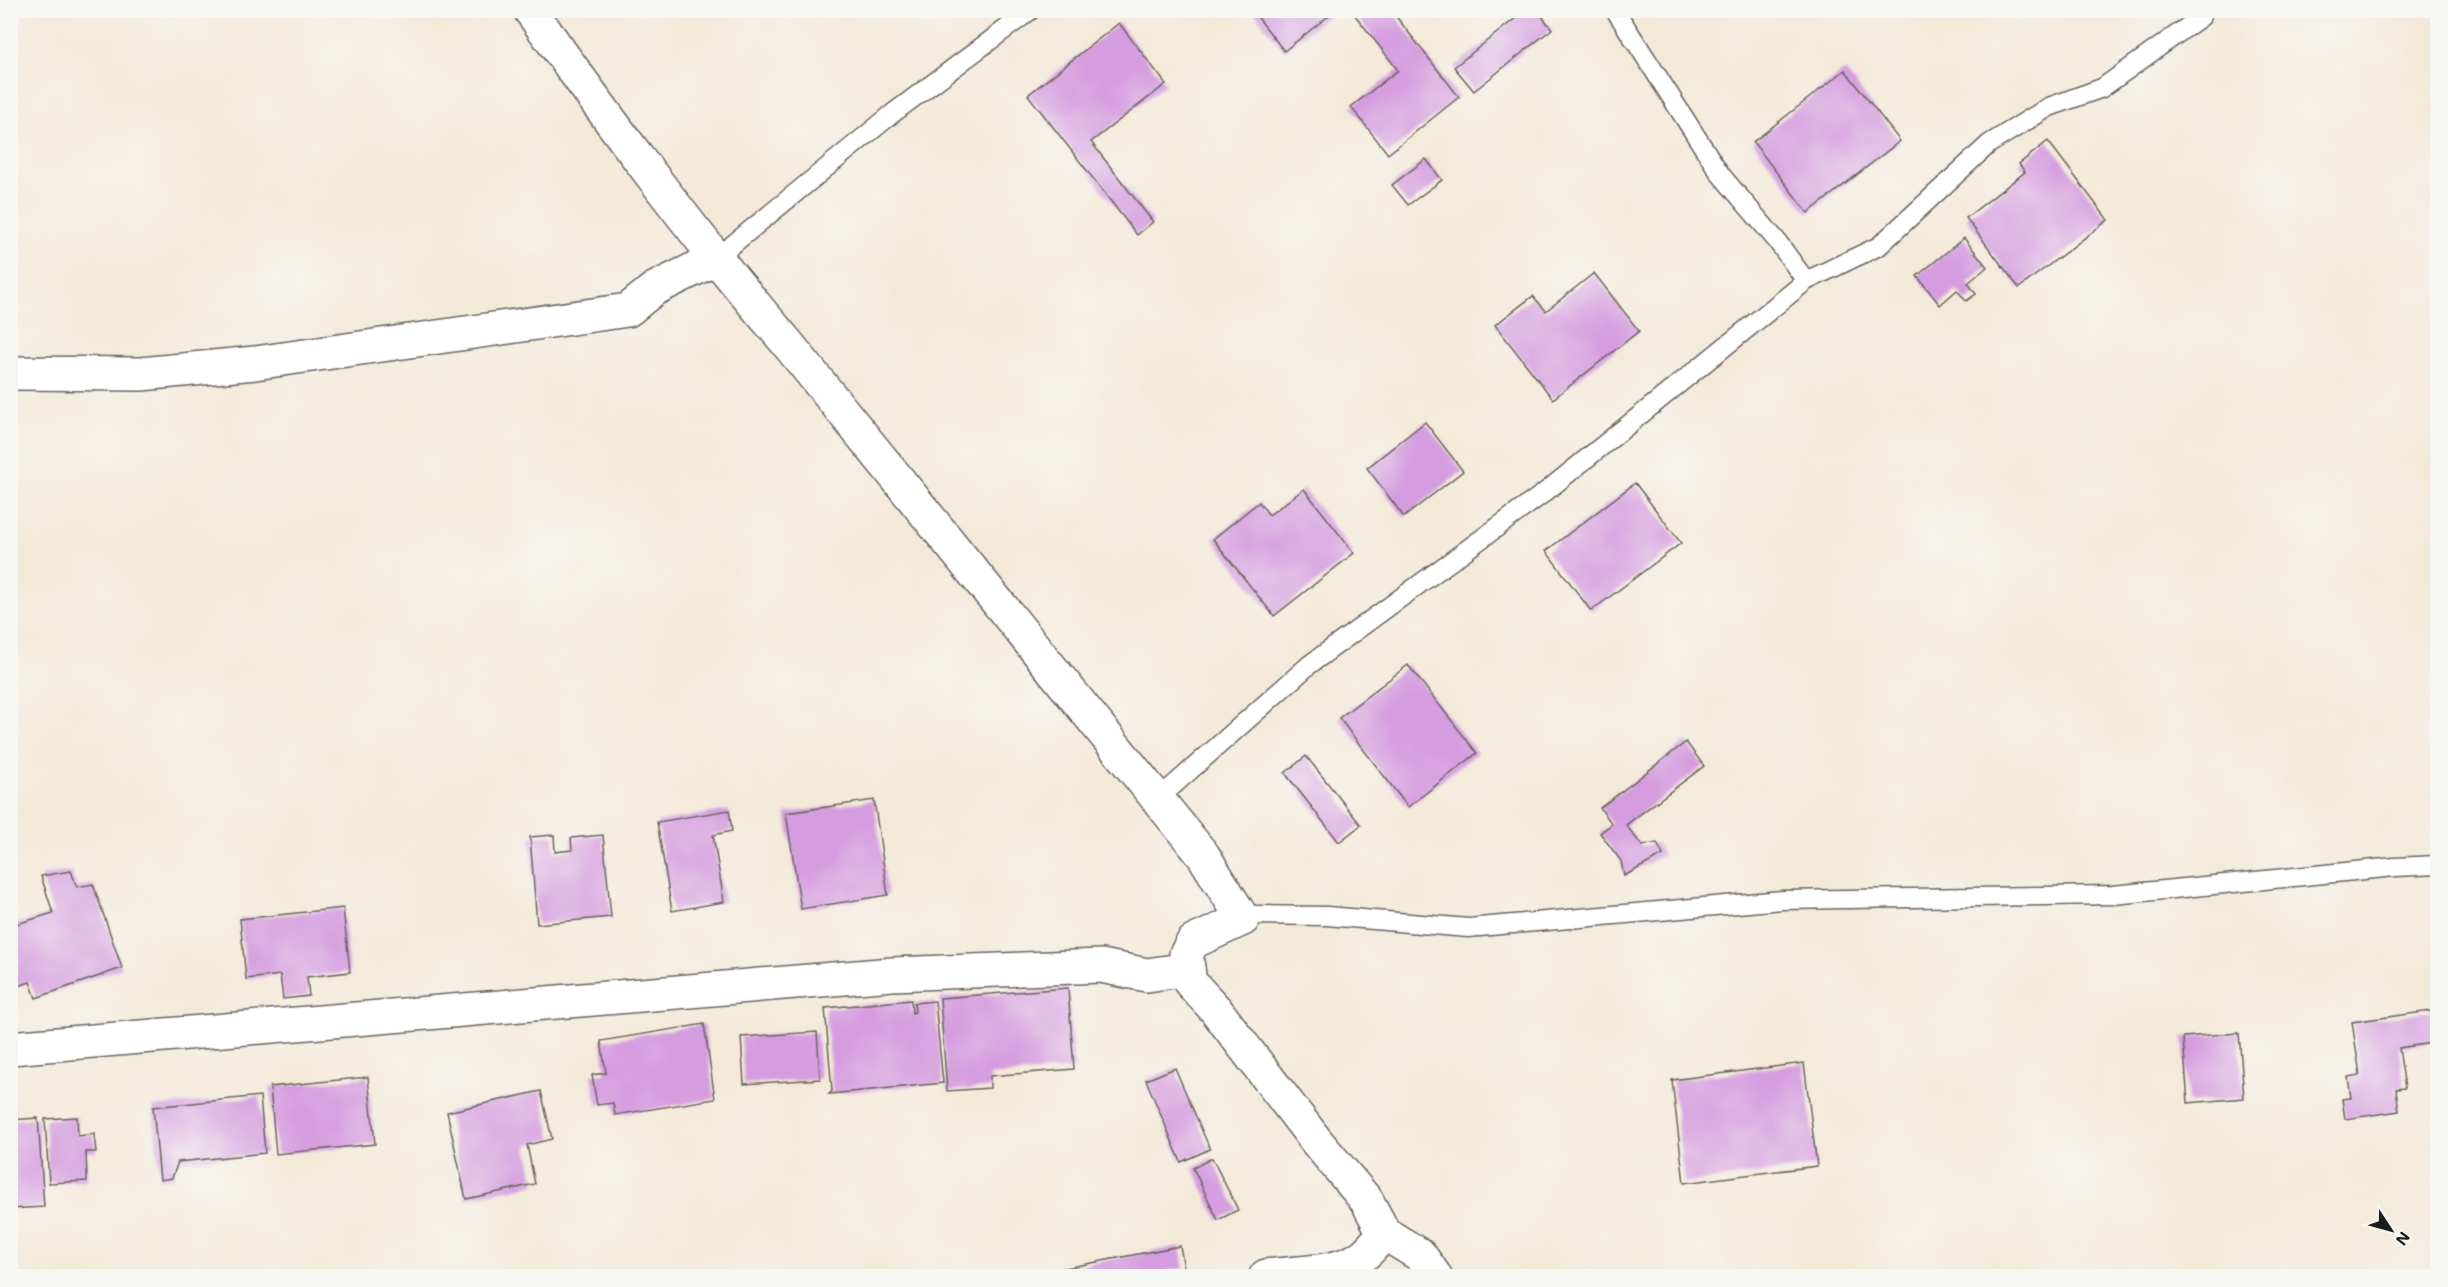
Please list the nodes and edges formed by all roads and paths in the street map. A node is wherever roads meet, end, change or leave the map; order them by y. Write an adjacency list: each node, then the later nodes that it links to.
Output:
1 (530, 10): 5 (street)
2 (1031, 10): 5 (lane)
3 (1615, 10): 6 (lane)
4 (2201, 17): 6 (lane)
5 (715, 259): 7 (street); 8 (street)
6 (1806, 282): 8 (lane)
7 (10, 373)
8 (1158, 798): 10 (street)
9 (2438, 865): 10 (lane)
10 (1243, 919): 11 (street)
11 (1188, 969): 12 (street); 13 (street)
12 (10, 1048)
13 (1384, 1233): 14 (street); 15 (street)
14 (1266, 1276)
15 (1435, 1276)

